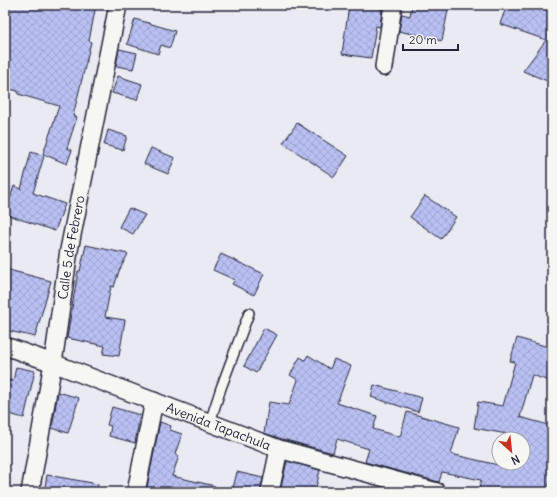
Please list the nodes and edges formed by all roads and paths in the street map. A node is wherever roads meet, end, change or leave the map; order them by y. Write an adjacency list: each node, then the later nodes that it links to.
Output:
1 (118, 5): 6 (street, Calle 5 de Febrero)
2 (393, 5): 3 (street)
3 (384, 66)
4 (249, 313): 8 (lane)
5 (5, 346): 6 (street, Avenida Tapachula)
6 (53, 363): 7 (street, Avenida Tapachula); 10 (street, Calle 5 de Febrero)
7 (154, 401): 8 (street, Avenida Tapachula); 11 (street)
8 (210, 422): 9 (street, Avenida Tapachula)
9 (279, 449): 12 (street); 13 (street, Avenida Tapachula)
10 (30, 492)
11 (136, 492)
12 (270, 492)
13 (437, 492)

